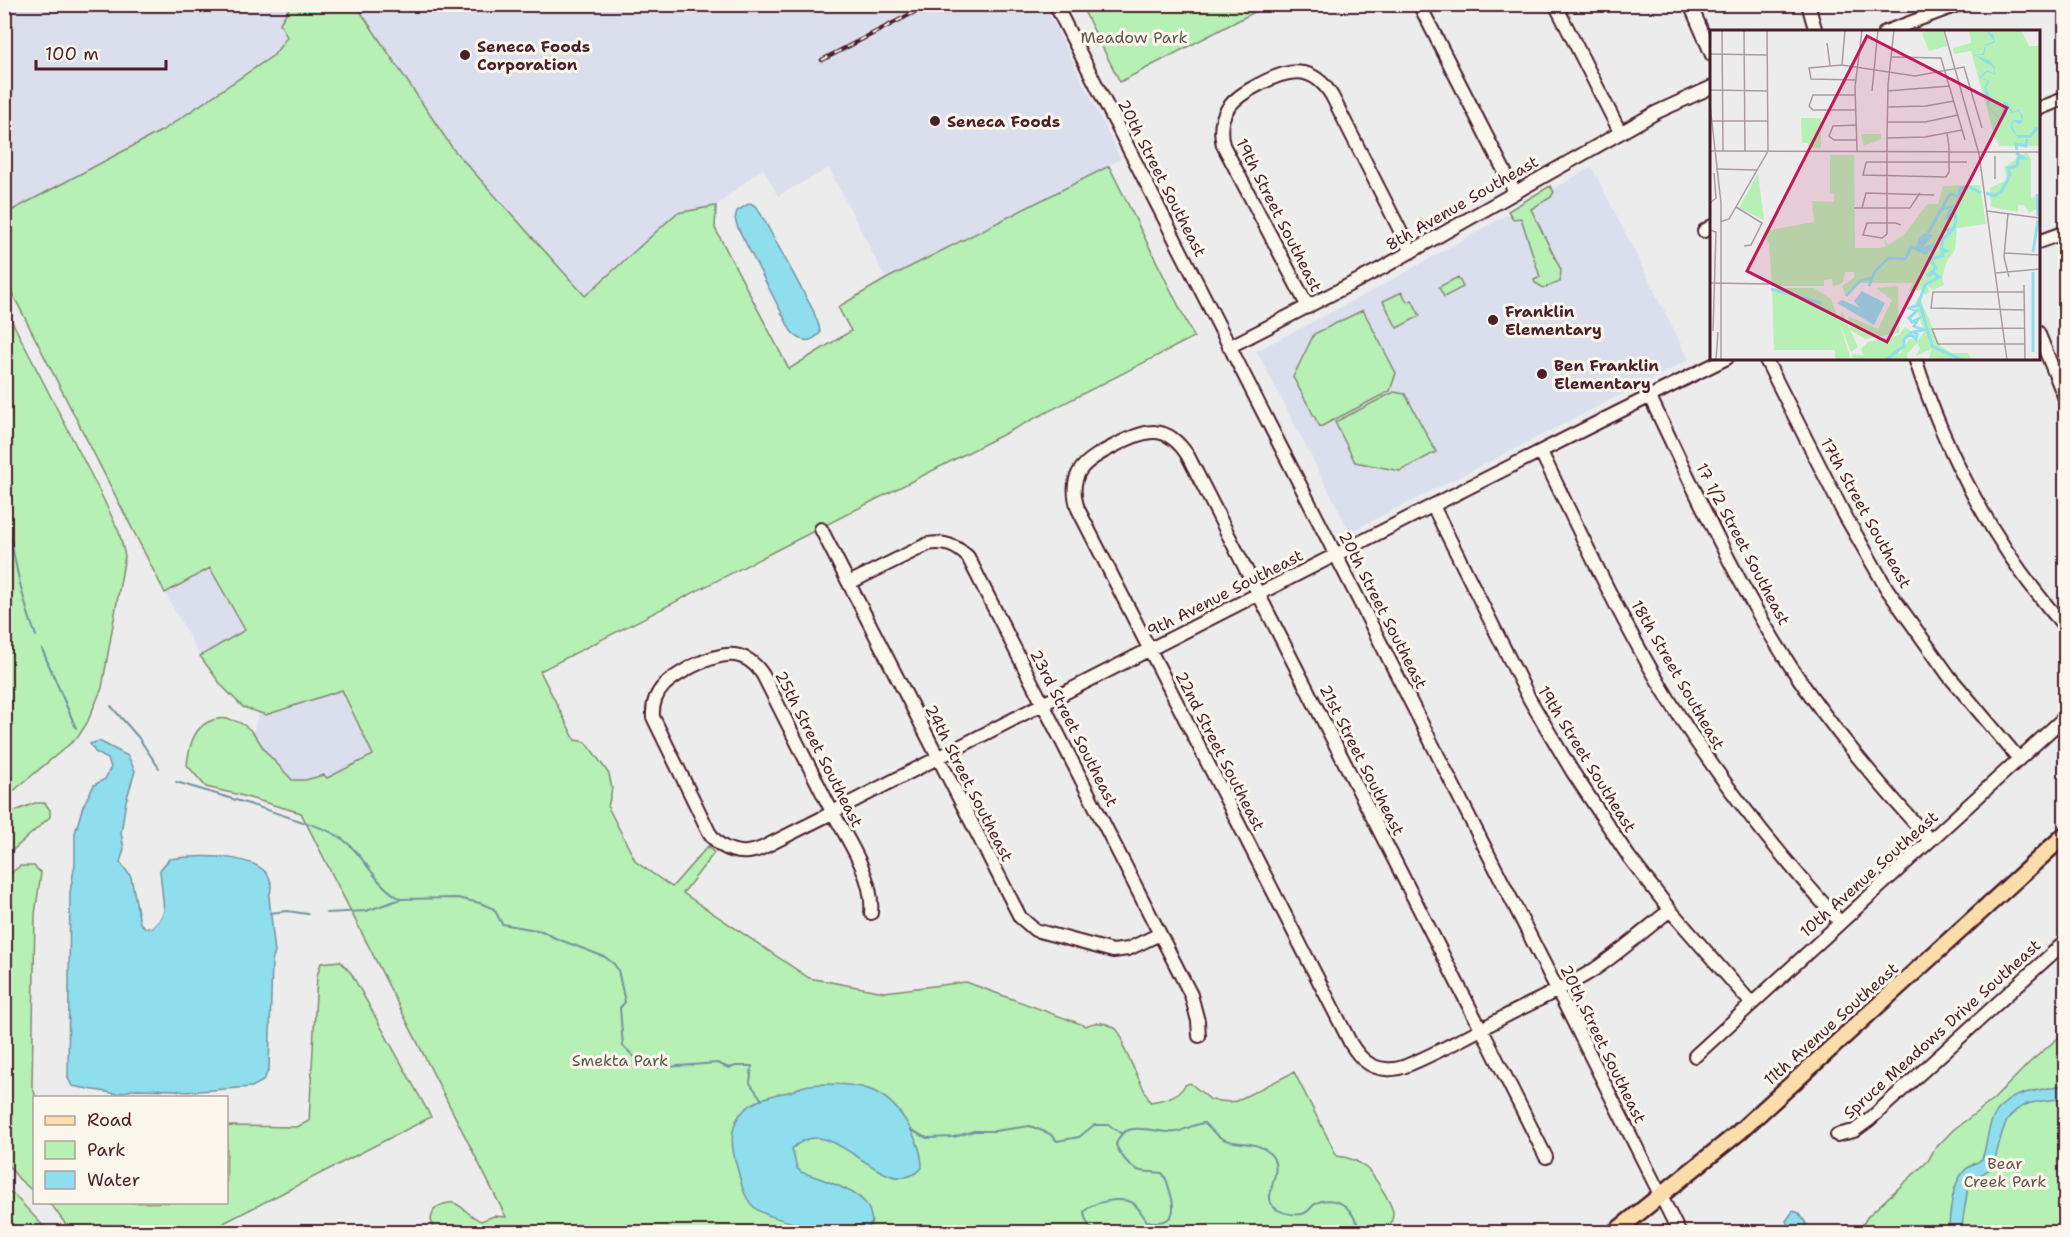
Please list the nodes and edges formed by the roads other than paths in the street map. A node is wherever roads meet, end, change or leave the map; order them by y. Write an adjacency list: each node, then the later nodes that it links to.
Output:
1 (1055, 4): 20 (street, 20th Street Southeast)
2 (1419, 4): 14 (street)
3 (1555, 4): 13 (street)
4 (1690, 4): 9 (street)
5 (1808, 4): 7 (street)
6 (1960, 4): 8 (street)
7 (1815, 30)
8 (1890, 30)
9 (1710, 50)
10 (1710, 88): 13 (street, 8th Avenue Southeast)
11 (2066, 98): 12 (street)
12 (2040, 108)
13 (1620, 132): 14 (street, 8th Avenue Southeast)
14 (1515, 192): 17 (street, 8th Avenue Southeast)
15 (2066, 232): 16 (street)
16 (2040, 241)
17 (1411, 252): 18 (street, 8th Avenue Southeast); 18 (street, 19th Street Southeast)
18 (1308, 307): 20 (street, 8th Avenue Southeast)
19 (2040, 337): 25 (street)
20 (1229, 347): 30 (street, 20th Street Southeast)
21 (1723, 360): 24 (street, 9th Avenue Southeast)
22 (1766, 360): 38 (street, 17th Street Southeast)
23 (1916, 360): 33 (street)
24 (1650, 397): 27 (street, 9th Avenue Southeast); 41 (street, 17 1/2 Street Southeast)
25 (2066, 401)
26 (1115, 446): 32 (street, 21st Street Southeast); 34 (street, 22nd Street Southeast)
27 (1541, 452): 28 (street, 9th Avenue Southeast); 45 (street, 18th Street Southeast)
28 (1433, 506): 30 (street, 9th Avenue Southeast); 43 (street, 19th Street Southeast)
29 (821, 529): 31 (street, 24th Street Southeast)
30 (1336, 556): 32 (street, 9th Avenue Southeast); 48 (street, 20th Street Southeast)
31 (849, 584): 35 (street, 23rd Street Southeast); 37 (street, 24th Street Southeast)
32 (1259, 595): 34 (street, 9th Avenue Southeast); 50 (street, 21st Street Southeast)
33 (2066, 628)
34 (1149, 650): 35 (street, 9th Avenue Southeast); 50 (street, 22nd Street Southeast)
35 (1043, 704): 37 (street, 9th Avenue Southeast); 46 (street, 23rd Street Southeast)
36 (2066, 716): 38 (street, 10th Avenue Southeast)
37 (938, 758): 39 (street, 9th Avenue Southeast); 46 (street, 24th Street Southeast)
38 (2019, 759): 41 (street, 10th Avenue Southeast)
39 (832, 812): 42 (street, 9th Avenue Southeast); 42 (street, 25th Street Southeast); 44 (street, 25th Street Southeast)
40 (2066, 834): 55 (main road, 11th Avenue Southeast)
41 (1930, 840): 45 (street, 10th Avenue Southeast)
42 (737, 852)
43 (1670, 910): 48 (street); 49 (street, 19th Street Southeast)
44 (871, 913)
45 (1840, 922): 49 (street, 10th Avenue Southeast)
46 (1160, 934): 51 (street, 23rd Street Southeast)
47 (2066, 941): 53 (street, Spruce Meadows Drive Southeast)
48 (1557, 989): 50 (street); 55 (street, 20th Street Southeast)
49 (1752, 1004): 52 (street, 10th Avenue Southeast)
50 (1481, 1028): 54 (street, 21st Street Southeast)
51 (1199, 1036)
52 (1695, 1056)
53 (1837, 1135)
54 (1546, 1157)
55 (1661, 1197): 56 (main road, 11th Avenue Southeast); 57 (street, 20th Street Southeast)
56 (1615, 1233)
57 (1678, 1233)

